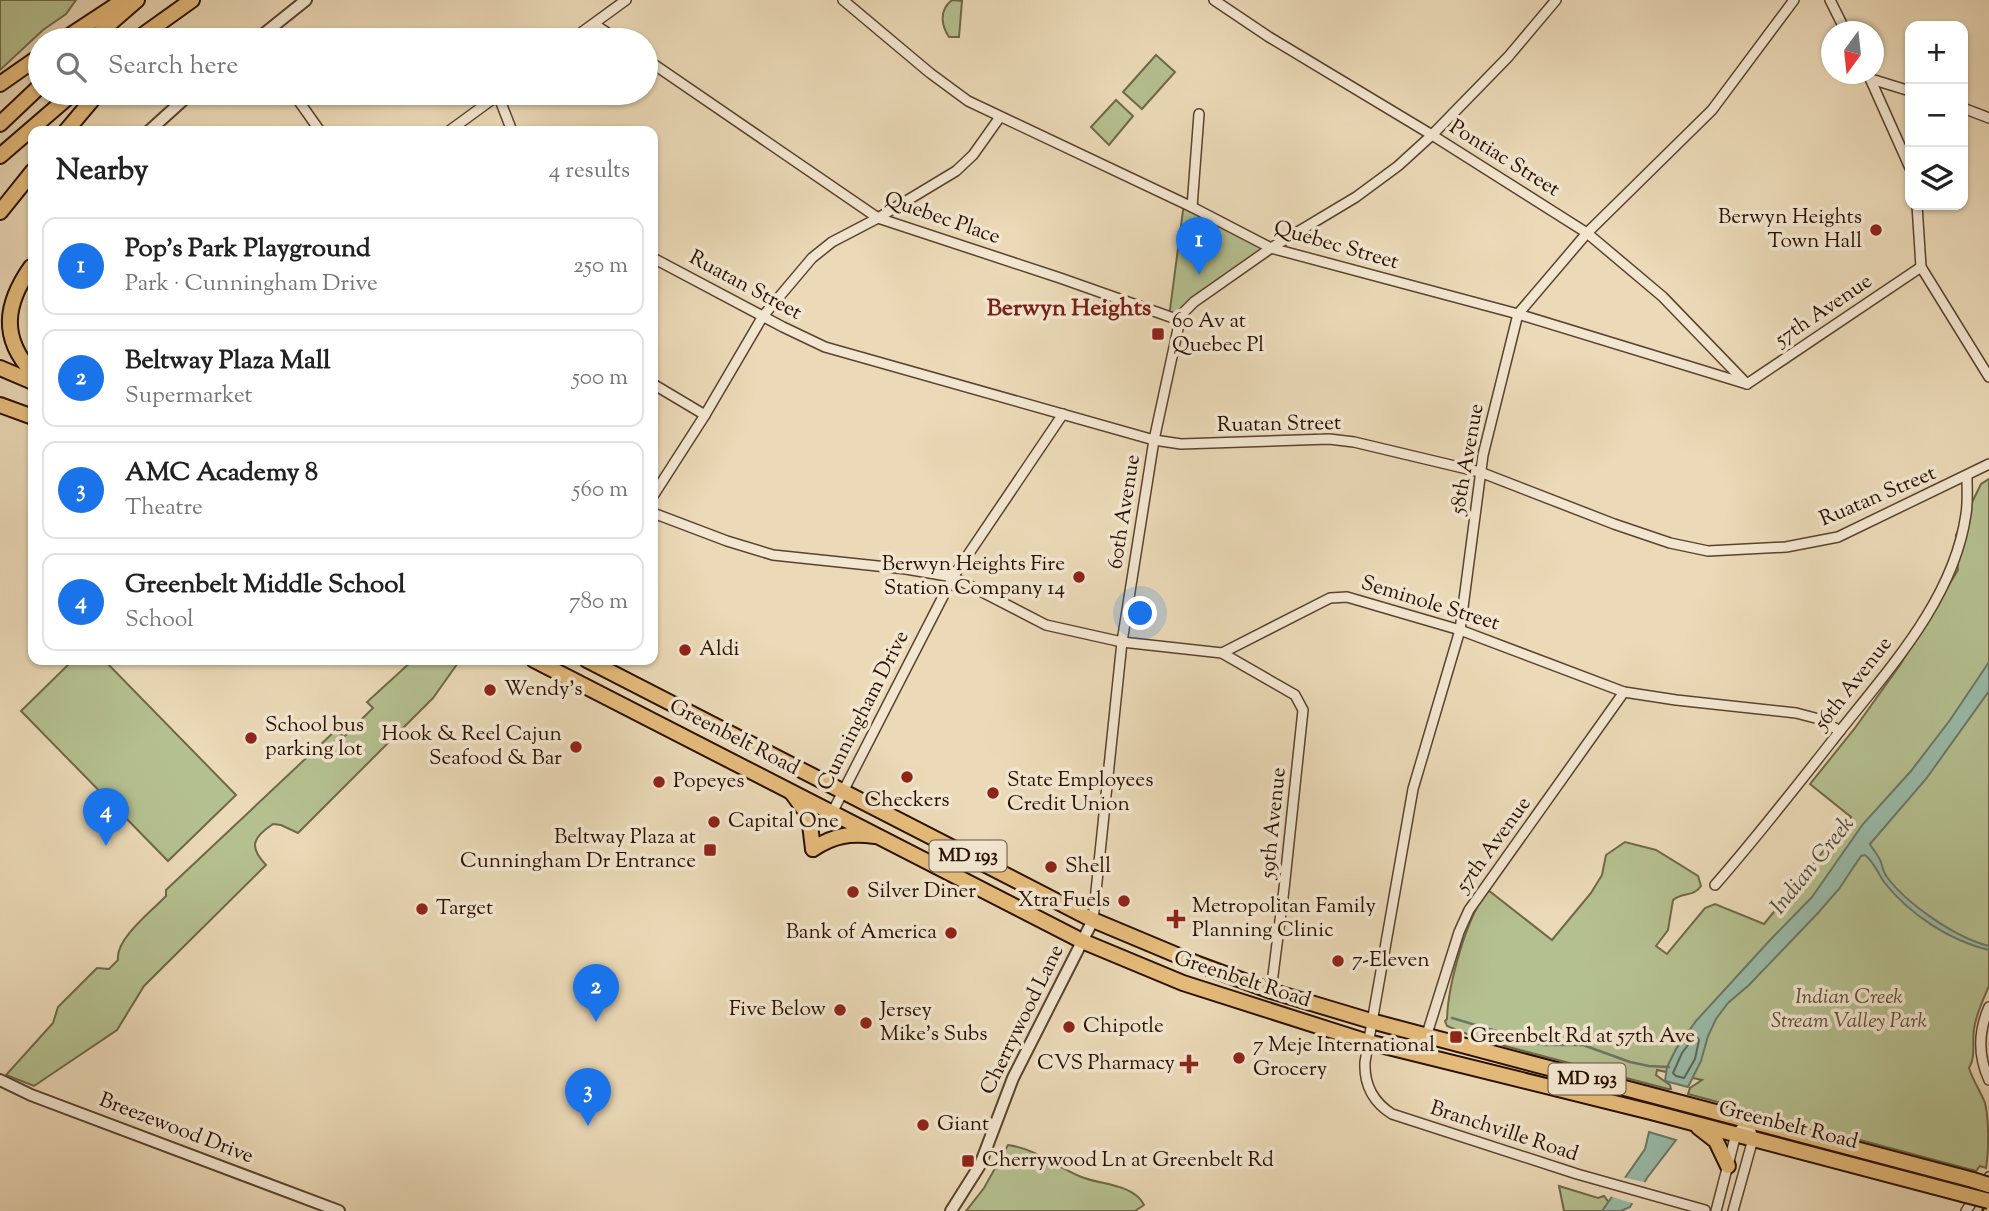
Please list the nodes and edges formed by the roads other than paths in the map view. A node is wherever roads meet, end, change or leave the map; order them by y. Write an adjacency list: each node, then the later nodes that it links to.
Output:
1 (124, 0): 13 (main road)
2 (138, 0): 14 (main road)
3 (306, 0): 17 (street)
4 (626, 0): 12 (street)
5 (843, 0): 35 (street, Quebec Street)
6 (1214, 0): 45 (street, Pontiac Street)
7 (1556, 0): 45 (street)
8 (1794, 0): 53 (street, 58th Avenue)
9 (1830, 0): 11 (street)
10 (189, 2): 15 (main road); 16 (main road)
11 (1840, 21)
12 (594, 24): 18 (street); 19 (street)
13 (81, 28)
14 (105, 28)
15 (153, 28)
16 (162, 28)
17 (271, 28)
18 (588, 28)
19 (600, 28)
20 (28, 64): 23 (main road)
21 (658, 67): 52 (street, Quebec Place)
22 (1884, 81): 25 (street)
23 (0, 84)
24 (1873, 84): 47 (street)
25 (1905, 88)
26 (28, 97): 37 (main road)
27 (59, 105): 38 (main road)
28 (88, 105): 39 (main road)
29 (178, 105): 40 (street)
30 (302, 105): 41 (street)
31 (484, 105): 42 (street)
32 (503, 105): 43 (street)
33 (1968, 110): 36 (street)
34 (1199, 114): 49 (street)
35 (1000, 117): 49 (street, Quebec Street); 52 (street)
36 (1989, 118)
37 (0, 124)
38 (35, 126)
39 (70, 126)
40 (155, 126)
41 (316, 126)
42 (456, 126)
43 (510, 126)
44 (28, 132): 46 (main road)
45 (1432, 135): 53 (street, Pontiac Street); 54 (street)
46 (0, 156)
47 (1905, 156)
48 (28, 177): 51 (main road)
49 (1192, 207): 54 (street, Quebec Street)
50 (1917, 210): 56 (street)
51 (0, 212)
52 (878, 218): 59 (street); 60 (street, Quebec Place)
53 (1587, 233): 58 (street, 58th Avenue); 65 (street, Pontiac Street)
54 (1271, 248): 58 (street, Quebec Street); 60 (street)
55 (658, 261): 59 (street, Ruatan Street)
56 (1921, 267): 63 (street); 65 (street, 57th Avenue)
57 (28, 272): 61 (main road)
58 (1518, 314): 65 (street, Quebec Street); 73 (street, 58th Avenue)
59 (763, 316): 68 (street, Ruatan Street); 70 (street)
60 (1179, 320): 71 (street, 60th Avenue)
61 (28, 366)
62 (0, 368): 64 (main road)
63 (1989, 377)
64 (28, 380)
65 (1747, 384)
66 (658, 387): 70 (street)
67 (0, 405): 69 (main road)
68 (1063, 414): 71 (street, Ruatan Street); 77 (street, Cunningham Drive)
69 (28, 415)
70 (705, 415): 75 (street)
71 (1154, 440): 73 (street, Ruatan Street); 79 (street, 60th Avenue)
72 (1989, 464): 74 (street, Ruatan Street)
73 (1480, 472): 74 (street, Ruatan Street); 78 (street, 58th Avenue)
74 (1967, 477): 84 (street, 56th Avenue)
75 (658, 488)
76 (658, 515): 77 (street)
77 (953, 577): 79 (street); 86 (street, Cunningham Drive)
78 (1460, 630): 80 (street, Seminole Street); 83 (street, Seminole Street); 94 (street, 58th Avenue)
79 (1122, 642): 80 (street); 90 (street, 60th Avenue)
80 (1222, 653): 92 (street, 59th Avenue)
81 (554, 665): 85 (main road, Greenbelt Road / MD 193)
82 (597, 665): 86 (main road, Greenbelt Road / MD 193)
83 (1625, 692): 84 (street, Seminole Street); 95 (street, 57th Avenue)
84 (1840, 731): 89 (street, 56th Avenue)
85 (786, 788): 87 (main road, Greenbelt Road / MD 193); 88 (main road)
86 (842, 793): 87 (street, Cunningham Drive); 90 (main road, Greenbelt Road / MD 193)
87 (833, 811): 88 (main road, Greenbelt Road / MD 193)
88 (881, 836): 91 (main road, Greenbelt Road / MD 193)
89 (1715, 886)
90 (1093, 920): 91 (street, Cherrywood Lane); 92 (main road, Greenbelt Road / MD 193)
91 (1082, 941): 96 (main road, Greenbelt Road / MD 193); 110 (street, Cherrywood Lane)
92 (1271, 990): 94 (main road, Greenbelt Road / MD 193)
93 (1989, 1007): 98 (street)
94 (1371, 1021): 95 (main road, Greenbelt Road / MD 193); 96 (street, Branchville Road)
95 (1426, 1037): 99 (main road, Greenbelt Road / MD 193)
96 (1368, 1042): 100 (main road, Greenbelt Road / MD 193); 108 (street, Branchville Road)
97 (0, 1080): 109 (street, Breezewood Drive)
98 (1989, 1080)
99 (1748, 1121): 101 (street); 102 (street); 105 (main road, Greenbelt Road / MD 193, bridge)
100 (1694, 1124): 101 (main road, Greenbelt Road / MD 193); 103 (main road)
101 (1736, 1135): 102 (main road, Greenbelt Road / MD 193); 103 (street)
102 (1753, 1139): 106 (main road, Greenbelt Road / MD 193, bridge); 107 (street)
103 (1728, 1166): 111 (street)
104 (1989, 1177): 112 (street)
105 (1989, 1185)
106 (1989, 1201)
107 (1734, 1207)
108 (1706, 1210)
109 (339, 1211)
110 (951, 1211)
111 (1716, 1211)
112 (1966, 1211)

